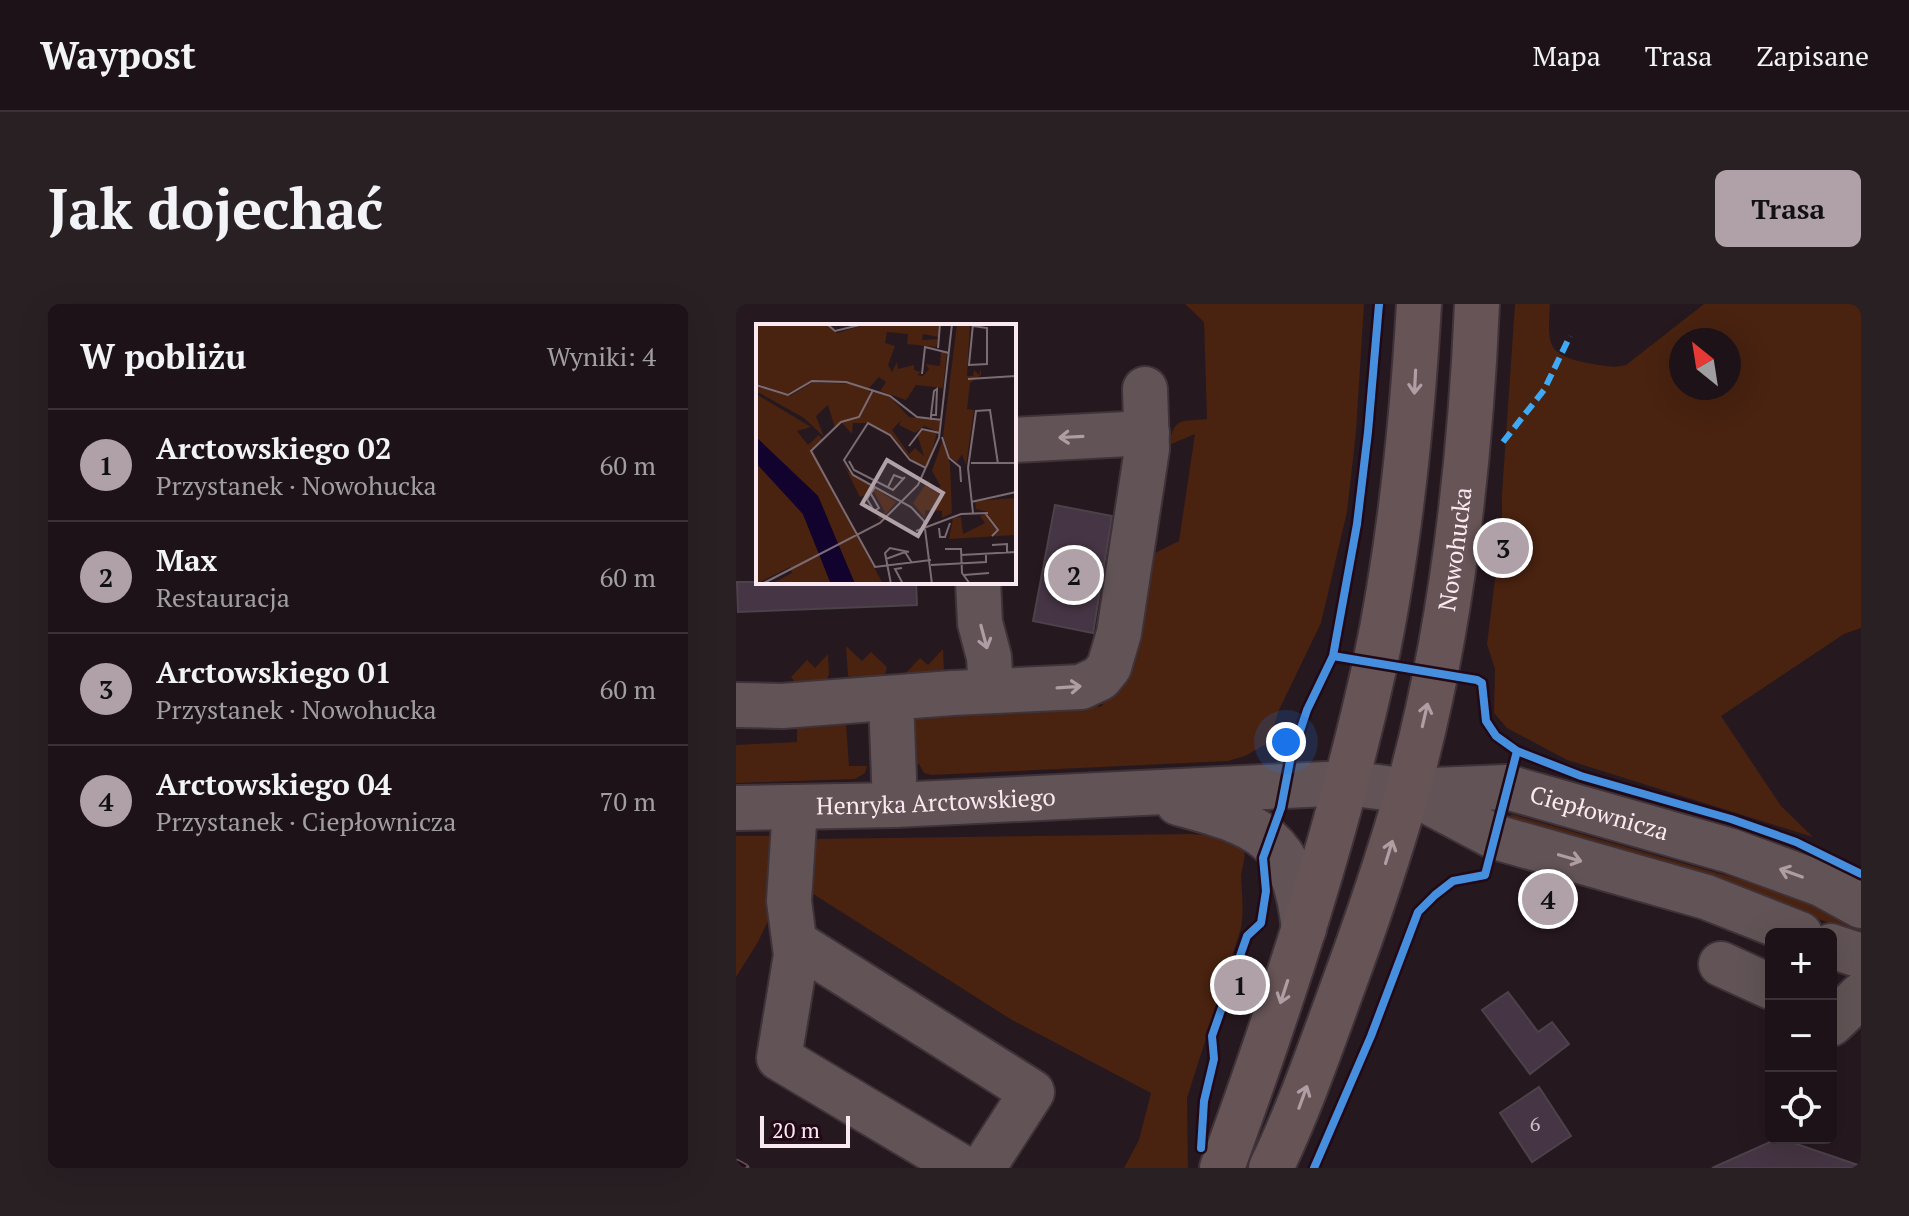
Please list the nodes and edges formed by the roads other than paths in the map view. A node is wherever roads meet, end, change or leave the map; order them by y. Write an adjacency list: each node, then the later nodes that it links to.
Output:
1 (1419, 304): 10 (main road, one-way to 10)
2 (1477, 304): 11 (main road, Nowohucka, one-way to 2)
3 (1145, 389): 4 (street)
4 (1137, 434): 5 (street, one-way to 5); 7 (street, one-way to 4)
5 (1016, 440)
6 (978, 584): 7 (street, one-way to 7)
7 (991, 691): 8 (street)
8 (891, 698): 9 (street); 13 (street)
9 (736, 705)
10 (1347, 783): 11 (street); 12 (street, Henryka Arctowskiego); 18 (main road)
11 (1408, 791): 16 (street, Ciepłownicza, one-way to 11); 17 (street, one-way to 17); 27 (main road, Nowohucka, one-way to 11)
12 (1137, 792): 13 (street, Henryka Arctowskiego); 18 (street, Henryka Arctowskiego)
13 (895, 805): 15 (street, Henryka Arctowskiego)
14 (736, 808): 15 (street, Henryka Arctowskiego)
15 (795, 808): 19 (street)
16 (1861, 906)
17 (1785, 928)
18 (1304, 929): 26 (main road, one-way to 26)
19 (796, 943): 24 (street); 25 (street)
20 (1837, 948): 21 (street)
21 (1861, 956)
22 (1721, 964): 23 (street)
23 (1765, 984)
24 (963, 1168)
25 (983, 1168)
26 (1222, 1168)
27 (1271, 1168)

